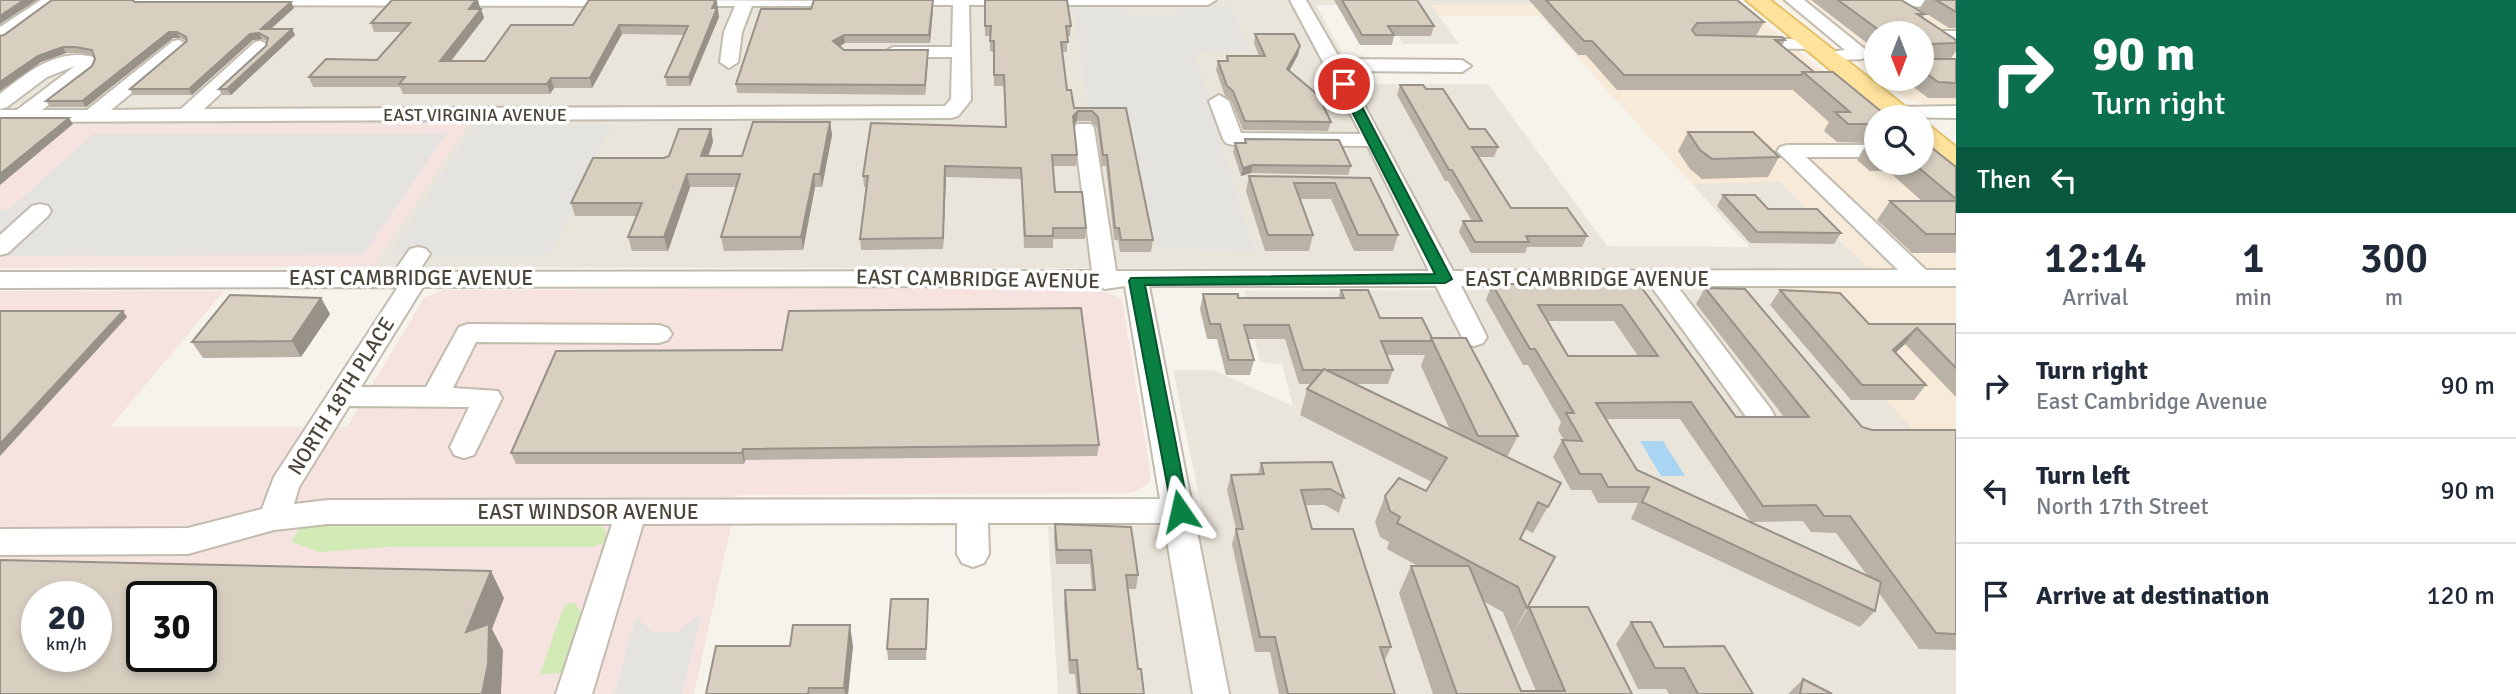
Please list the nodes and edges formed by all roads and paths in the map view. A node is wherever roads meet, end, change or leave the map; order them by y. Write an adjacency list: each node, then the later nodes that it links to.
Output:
1 (52, 0): 20 (street)
2 (138, 0): 3 (street)
3 (516, 0): 9 (street)
4 (961, 0): 5 (street); 13 (street); 26 (street)
5 (1090, 0): 6 (street)
6 (1152, 0): 7 (street); 18 (street)
7 (1208, 0)
8 (1298, 0): 29 (street)
9 (636, 1)
10 (663, 1): 11 (street)
11 (746, 1): 12 (street); 27 (lane)
12 (867, 1)
13 (880, 1)
14 (1884, 1): 15 (lane); 19 (lane)
15 (1956, 1)
16 (1761, 3): 17 (lane); 21 (main road)
17 (1797, 3): 21 (street)
18 (1155, 20)
19 (1940, 33)
20 (0, 35)
21 (1821, 43): 22 (street); 28 (street); 33 (main road)
22 (1723, 44)
23 (179, 45): 38 (street)
24 (261, 46): 39 (street)
25 (871, 51): 26 (street)
26 (961, 52): 39 (street, EAST VIRGINIA AVENUE)
27 (729, 62)
28 (1864, 62)
29 (1334, 65): 30 (street); 41 (street)
30 (1462, 66)
31 (1219, 101): 41 (street)
32 (0, 103): 37 (lane)
33 (1889, 105)
34 (1956, 113): 35 (street)
35 (1934, 114)
36 (0, 116): 37 (street, EAST VIRGINIA AVENUE)
37 (22, 116): 38 (street, EAST VIRGINIA AVENUE)
38 (92, 116): 39 (street, EAST VIRGINIA AVENUE)
39 (186, 116)
40 (1084, 128): 54 (street)
41 (1375, 140): 44 (street)
42 (1864, 151): 49 (street)
43 (1368, 184): 44 (street)
44 (1397, 185): 51 (street)
45 (40, 211): 46 (street)
46 (0, 248)
47 (412, 270): 53 (street, EAST CAMBRIDGE AVENUE); 54 (street, EAST CAMBRIDGE AVENUE); 59 (street, NORTH 18TH PLACE)
48 (1730, 278): 49 (street, EAST CAMBRIDGE AVENUE); 52 (street, EAST CAMBRIDGE AVENUE); 56 (street)
49 (1920, 278): 50 (street, EAST CAMBRIDGE AVENUE)
50 (1956, 278)
51 (1445, 279): 52 (street, EAST CAMBRIDGE AVENUE); 55 (street, EAST CAMBRIDGE AVENUE); 58 (street)
52 (1659, 279): 61 (street)
53 (0, 280)
54 (1105, 281): 55 (street, EAST CAMBRIDGE AVENUE)
55 (1136, 281): 65 (street)
56 (1748, 300)
57 (659, 334): 60 (street)
58 (1474, 337)
59 (341, 396): 60 (street); 66 (street, NORTH 18TH PLACE)
60 (434, 397): 62 (street)
61 (1760, 415)
62 (464, 447)
63 (632, 510): 64 (street, EAST WINDSOR AVENUE); 66 (street, EAST WINDSOR AVENUE); 69 (street)
64 (972, 511): 65 (street, EAST WINDSOR AVENUE); 68 (street)
65 (1180, 511): 70 (street)
66 (274, 517): 67 (street, EAST WINDSOR AVENUE)
67 (0, 542)
68 (973, 554)
69 (574, 694)
70 (1211, 694)

